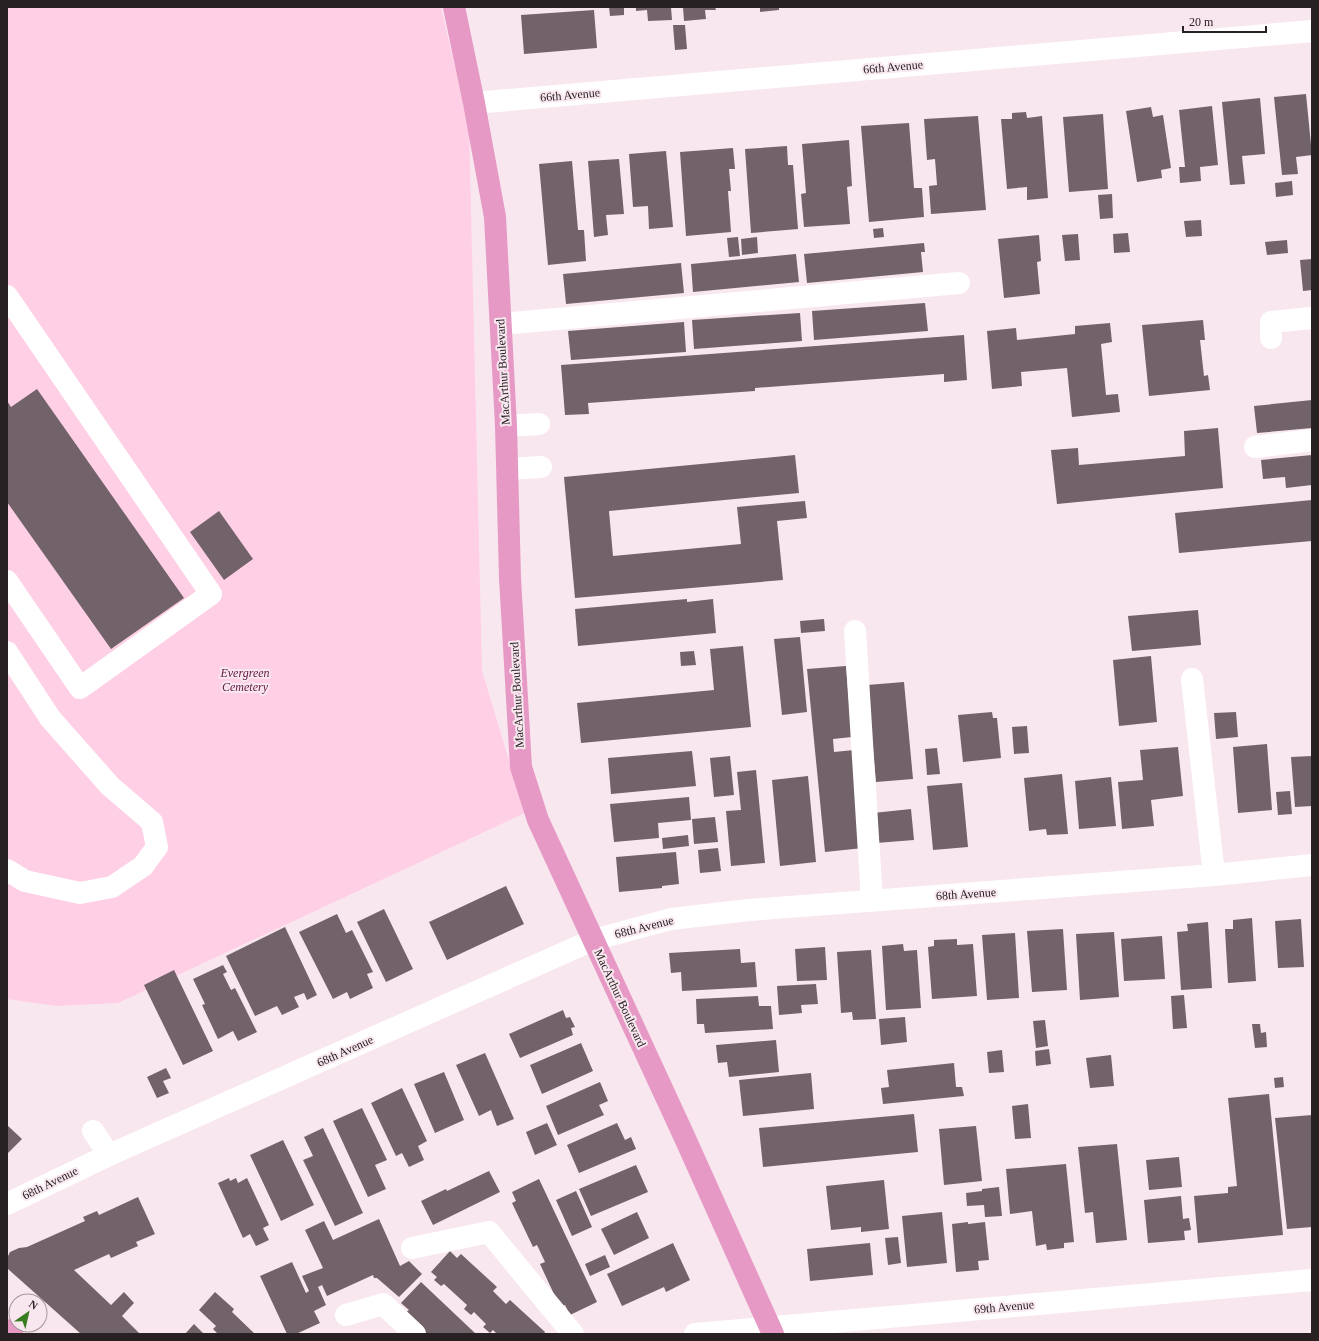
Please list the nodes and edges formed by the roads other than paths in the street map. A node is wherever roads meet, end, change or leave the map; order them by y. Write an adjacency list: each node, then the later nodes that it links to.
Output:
1 (454, 7): 3 (main road, MacArthur Boulevard)
2 (1312, 31): 3 (street, 66th Avenue)
3 (474, 103): 7 (main road, MacArthur Boulevard)
4 (959, 283): 7 (street)
5 (7, 296): 15 (street)
6 (1312, 318): 8 (street)
7 (501, 324): 10 (main road, MacArthur Boulevard)
8 (1271, 338)
9 (539, 424): 10 (street)
10 (506, 426): 14 (main road, MacArthur Boulevard)
11 (1312, 440): 12 (street)
12 (1255, 447)
13 (541, 467): 14 (street)
14 (507, 469): 23 (main road, MacArthur Boulevard)
15 (7, 581)
16 (855, 631): 22 (street)
17 (7, 652): 20 (street)
18 (1192, 678): 21 (street)
19 (1312, 865): 21 (street, 68th Avenue)
20 (7, 870)
21 (1214, 875): 22 (street, 68th Avenue)
22 (872, 901): 23 (street, 68th Avenue)
23 (593, 940): 25 (street, 68th Avenue); 31 (main road, MacArthur Boulevard)
24 (93, 1131): 25 (street)
25 (109, 1155): 26 (street, 68th Avenue)
26 (7, 1204)
27 (412, 1248): 34 (street)
28 (1312, 1280): 31 (street, 69th Avenue)
29 (346, 1315): 33 (street)
30 (7, 1330): 32 (main road)
31 (771, 1330): 35 (street, 69th Avenue)
32 (12, 1334)
33 (415, 1334)
34 (573, 1334)
35 (695, 1334)

